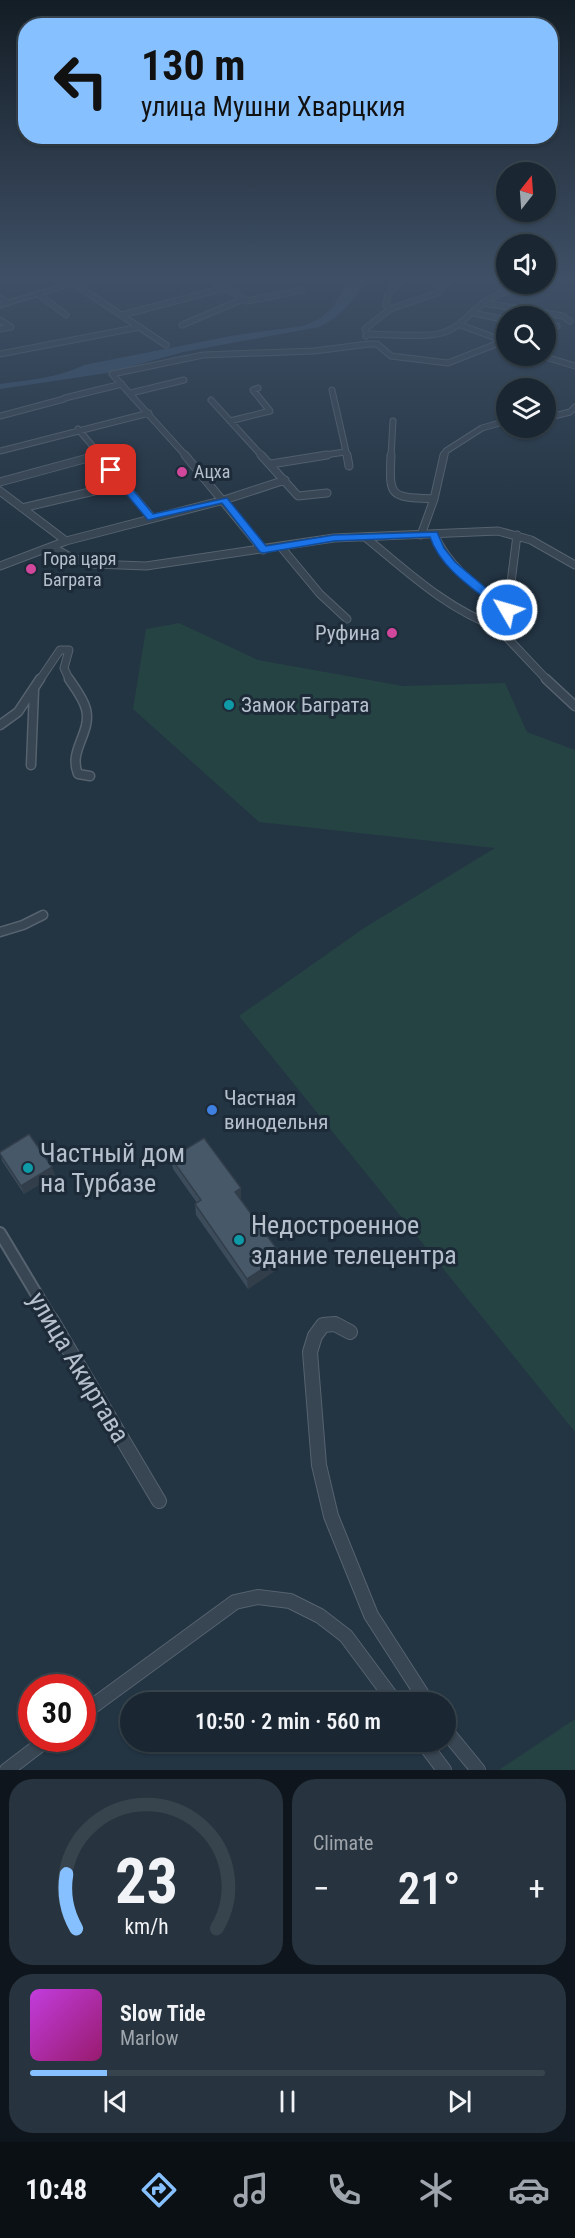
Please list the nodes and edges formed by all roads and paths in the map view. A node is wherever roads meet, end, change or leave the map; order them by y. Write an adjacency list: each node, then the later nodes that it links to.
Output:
1 (176, 361): 7 (street)
2 (428, 361): 3 (street)
3 (455, 361)
4 (557, 361): 5 (street)
5 (575, 366)
6 (184, 380): 10 (street)
7 (122, 384): 10 (street); 14 (street)
8 (258, 388): 16 (street)
9 (332, 390): 21 (street)
10 (131, 393): 13 (street)
11 (211, 400): 16 (street)
12 (575, 407): 15 (street)
13 (149, 413): 19 (street); 31 (street)
14 (0, 416)
15 (556, 416)
16 (230, 421): 23 (street)
17 (393, 421): 30 (street)
18 (496, 424): 30 (street)
19 (78, 429): 20 (street); 22 (street)
20 (0, 451)
21 (345, 452): 23 (street); 24 (street)
22 (99, 455): 26 (street); 27 (street)
23 (271, 464): 25 (street)
24 (349, 466)
25 (285, 480): 29 (street); 31 (street)
26 (0, 482)
27 (124, 484): 32 (street); 33 (street)
28 (0, 491): 32 (street)
29 (327, 493)
30 (434, 499): 35 (street)
31 (224, 500): 33 (street); 41 (street)
32 (22, 508): 38 (street)
33 (151, 518): 38 (street)
34 (434, 534): 35 (street); 36 (street); 44 (street)
35 (420, 535): 37 (street)
36 (517, 535): 42 (street); 44 (street)
37 (365, 537): 40 (street); 46 (street)
38 (66, 541): 39 (street)
39 (52, 547): 41 (street); 43 (street)
40 (281, 547): 41 (street); 45 (street)
41 (263, 550)
42 (575, 565)
43 (0, 566)
44 (507, 610): 46 (street)
45 (347, 619)
46 (497, 627): 48 (street)
47 (34, 690): 49 (street); 50 (street); 51 (street)
48 (575, 706)
49 (0, 725)
50 (31, 765)
51 (90, 776)
52 (43, 915): 53 (street)
53 (0, 932)
54 (0, 1233): 56 (street, улица Акиртава)
55 (350, 1332): 58 (street)
56 (159, 1500)
57 (388, 1692): 59 (street)
58 (421, 1692)
59 (96, 1703)
60 (456, 1743): 65 (street)
61 (31, 1752): 63 (street)
62 (430, 1752): 64 (street)
63 (8, 1770)
64 (444, 1770)
65 (478, 1770)

